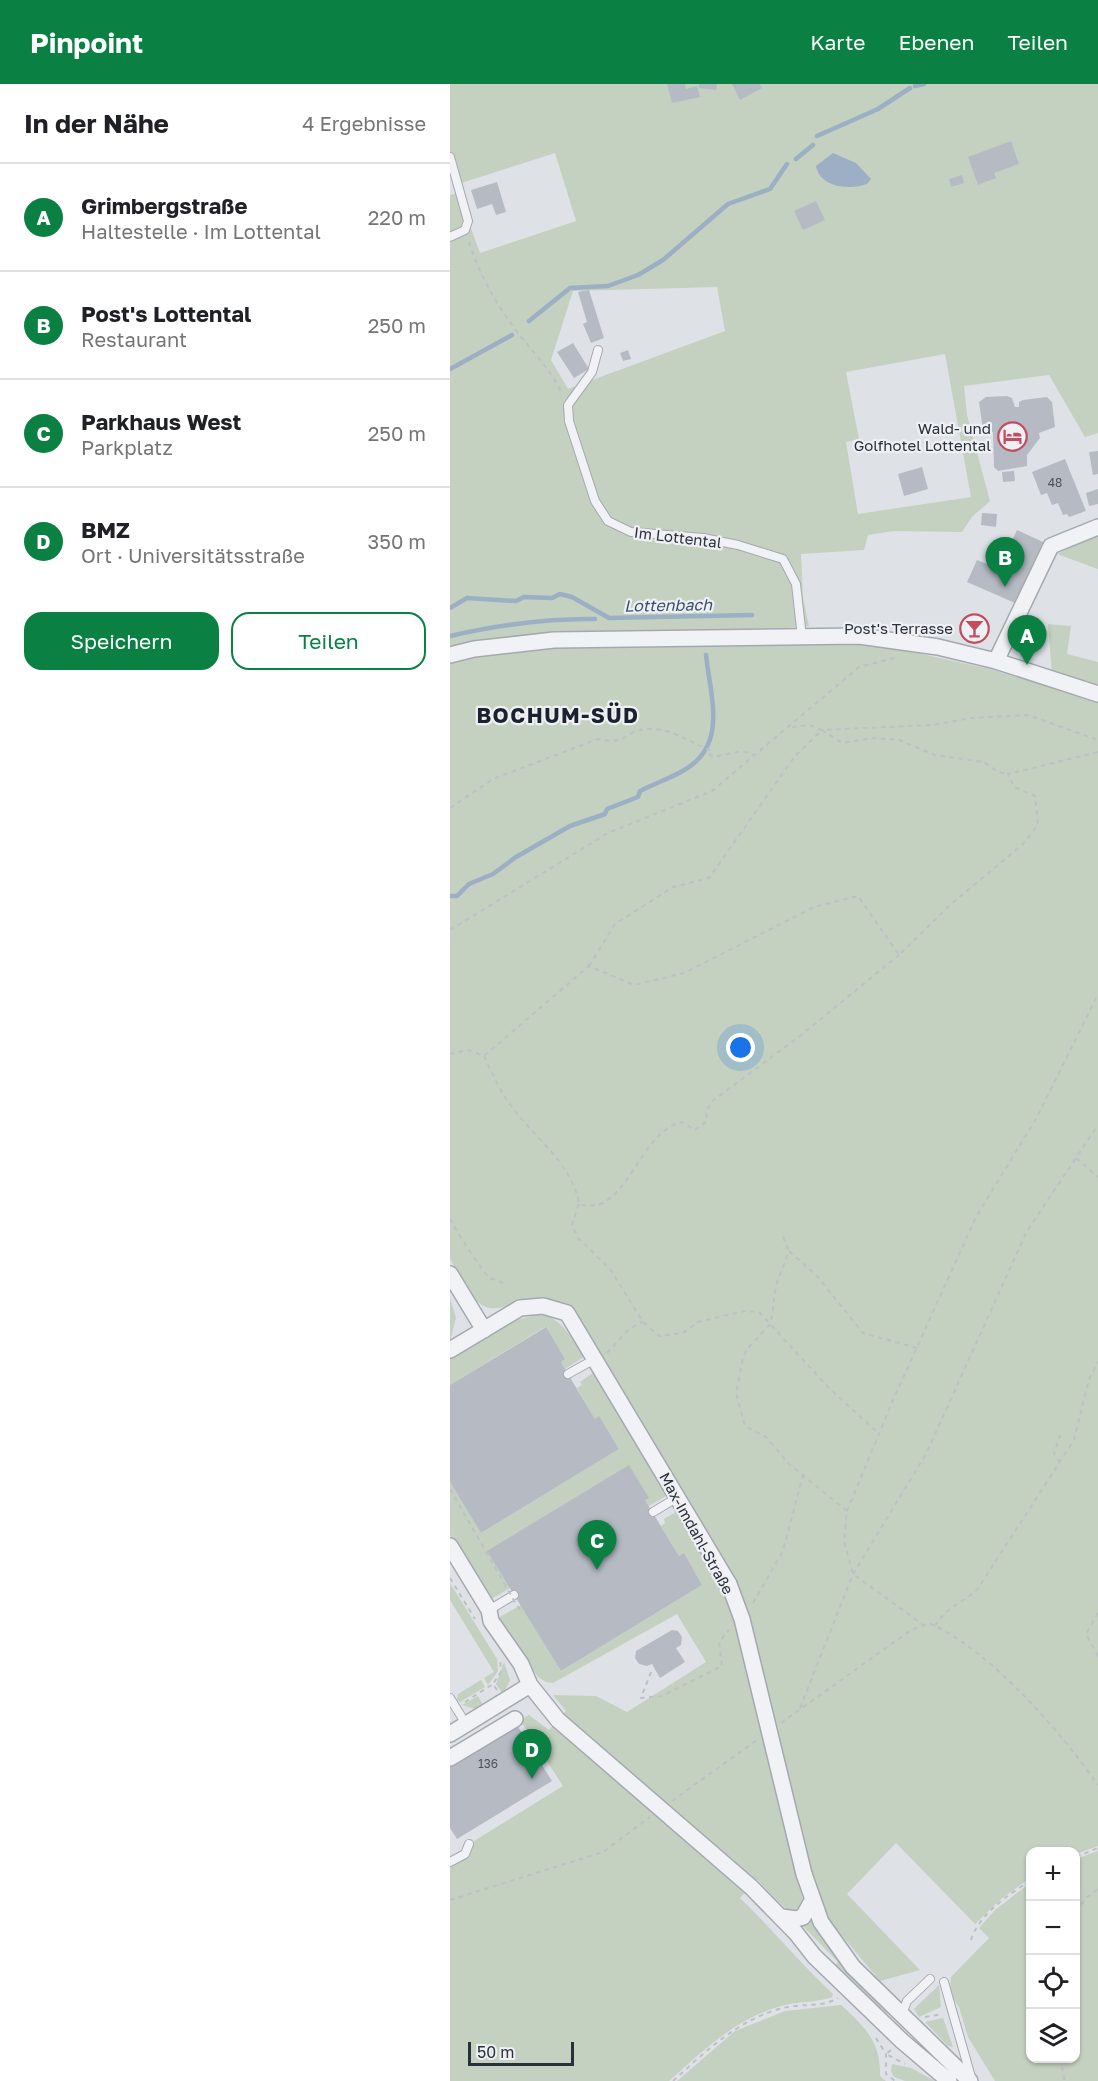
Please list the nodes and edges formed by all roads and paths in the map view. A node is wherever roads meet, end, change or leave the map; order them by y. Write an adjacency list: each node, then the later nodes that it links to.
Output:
1 (450, 157): 2 (lane)
2 (465, 230): 3 (lane); 5 (path)
3 (450, 237)
4 (598, 350): 5 (lane)
5 (568, 405): 7 (lane, Im Lottental)
6 (1098, 527): 10 (street)
7 (802, 637): 8 (street); 10 (street)
8 (450, 655)
9 (900, 657): 12 (path)
10 (996, 661): 11 (street)
11 (1098, 694)
12 (790, 727): 13 (path); 16 (path)
13 (822, 730): 14 (path); 17 (path); 21 (path)
14 (1098, 740)
15 (1098, 752): 17 (path)
16 (755, 755): 18 (path); 19 (path)
17 (1008, 774): 20 (path)
18 (450, 808)
19 (450, 930)
20 (899, 955): 21 (path); 28 (path)
21 (589, 966): 24 (path)
22 (1098, 994): 37 (path)
23 (450, 1054): 24 (path)
24 (484, 1056): 28 (path)
25 (1098, 1125): 26 (path)
26 (1076, 1158): 27 (path); 50 (path)
27 (1098, 1177)
28 (579, 1204): 34 (path)
29 (450, 1219): 33 (path)
30 (783, 1237): 31 (path)
31 (789, 1251): 35 (path); 37 (path)
32 (450, 1274): 36 (street)
33 (504, 1283)
34 (643, 1321): 35 (path); 39 (path)
35 (771, 1323): 42 (path); 47 (path)
36 (484, 1330): 38 (street, Max-Imdahl-Straße); 39 (street, Max-Imdahl-Straße)
37 (917, 1348): 42 (path)
38 (450, 1350)
39 (596, 1360): 41 (lane); 46 (street, Max-Imdahl-Straße)
40 (1098, 1362): 44 (path)
41 (568, 1374)
42 (879, 1433): 47 (path)
43 (1060, 1435): 44 (path)
44 (1060, 1463): 57 (path)
45 (450, 1489): 53 (path, bridge)
46 (678, 1497): 48 (lane); 81 (street, Max-Imdahl-Straße, bridge)
47 (847, 1511): 50 (path)
48 (653, 1512)
49 (450, 1546): 54 (street)
50 (853, 1574): 56 (path); 65 (path)
51 (450, 1578): 58 (path)
52 (514, 1595): 54 (lane)
53 (522, 1607)
54 (489, 1610): 62 (street)
55 (1098, 1613): 59 (path)
56 (922, 1624): 57 (path); 65 (path)
57 (935, 1626): 72 (path)
58 (481, 1628)
59 (1098, 1656)
60 (499, 1658): 61 (path)
61 (493, 1684): 64 (path); 66 (path)
62 (530, 1685): 66 (street); 84 (street, bridge)
63 (450, 1698): 64 (lane)
64 (457, 1707): 68 (lane)
65 (800, 1710): 67 (path)
66 (511, 1711): 68 (street); 71 (street)
67 (781, 1723)
68 (466, 1724): 69 (street)
69 (450, 1734)
70 (761, 1737): 73 (path)
71 (450, 1758)
72 (1098, 1785)
73 (667, 1804)
74 (658, 1811): 82 (path)
75 (469, 1844): 78 (lane)
76 (1098, 1848): 77 (path)
77 (1080, 1855)
78 (450, 1862)
79 (1026, 1884): 85 (path)
80 (1098, 1888): 83 (path)
81 (813, 1899): 84 (street); 89 (street, Max-Imdahl-Straße)
82 (450, 1900)
83 (1080, 1906)
84 (782, 1917): 88 (street)
85 (971, 1940)
86 (930, 1979): 89 (lane)
87 (944, 1982): 96 (lane)
88 (848, 1988): 90 (street); 93 (path)
89 (902, 2014): 90 (street); 96 (street, Max-Imdahl-Straße)
90 (890, 2027): 95 (street)
91 (875, 2035): 94 (path)
92 (1061, 2063): 97 (path)
93 (673, 2081)
94 (895, 2081)
95 (949, 2081)
96 (971, 2081)
97 (1065, 2081)

